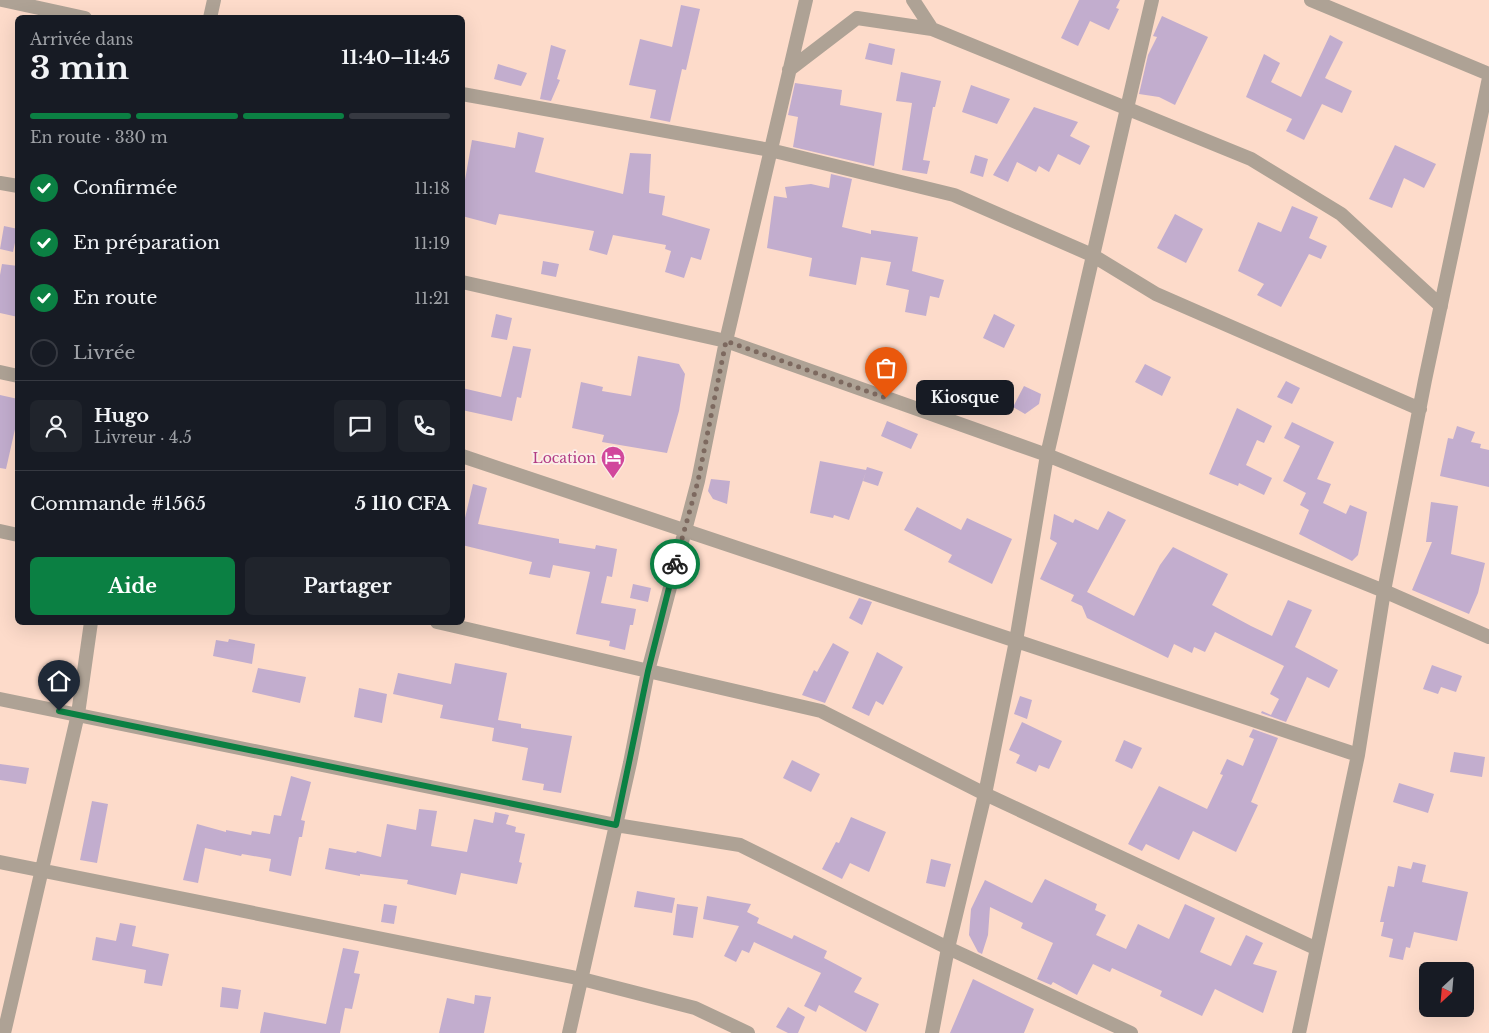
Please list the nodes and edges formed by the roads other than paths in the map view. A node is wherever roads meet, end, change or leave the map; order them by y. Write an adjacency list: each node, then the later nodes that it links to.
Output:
1 (2, 0): 7 (street)
2 (214, 0): 8 (street)
3 (806, 0): 10 (street)
4 (913, 0): 9 (street)
5 (1152, 0): 13 (street)
6 (1312, 0): 11 (street)
7 (71, 15)
8 (211, 15)
9 (932, 30): 10 (street); 13 (street)
10 (789, 70): 14 (street)
11 (1489, 76): 19 (street)
12 (465, 95): 14 (street)
13 (1127, 107): 17 (street); 19 (street)
14 (770, 150): 17 (street); 20 (street)
15 (0, 182): 16 (street)
16 (15, 185)
17 (1092, 255): 23 (street); 24 (street)
18 (465, 283): 20 (street)
19 (1440, 306): 23 (street)
20 (726, 341): 24 (street); 26 (street)
21 (0, 372): 22 (street)
22 (15, 375)
23 (1420, 409): 29 (street)
24 (1047, 454): 29 (street); 33 (street)
25 (465, 457): 26 (street)
26 (684, 530): 33 (street); 34 (street)
27 (0, 531): 28 (street)
28 (15, 534)
29 (1384, 591): 32 (street); 37 (street)
30 (90, 625): 36 (street)
31 (450, 625): 34 (street)
32 (1489, 637)
33 (1016, 641): 37 (street); 38 (street)
34 (648, 671): 38 (street); 39 (street)
35 (0, 699): 36 (street)
36 (78, 714): 39 (street); 41 (street)
37 (1358, 755): 43 (street)
38 (985, 794): 42 (street); 43 (street)
39 (616, 825): 42 (street); 44 (street)
40 (0, 862): 41 (street)
41 (41, 870): 44 (street); 45 (street)
42 (948, 948): 48 (street); 49 (street)
43 (1316, 948): 50 (street)
44 (582, 979): 46 (street); 47 (street)
45 (4, 1033)
46 (569, 1033)
47 (748, 1033)
48 (932, 1033)
49 (1131, 1033)
50 (1299, 1033)

